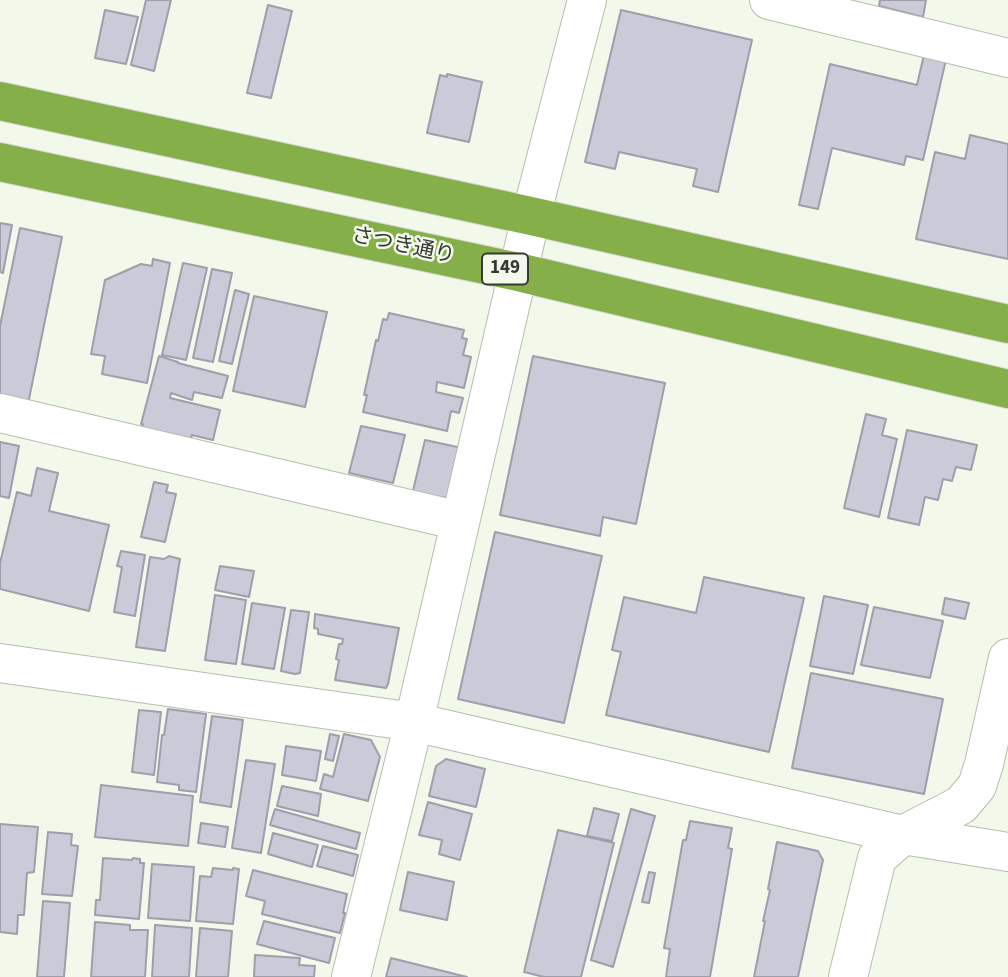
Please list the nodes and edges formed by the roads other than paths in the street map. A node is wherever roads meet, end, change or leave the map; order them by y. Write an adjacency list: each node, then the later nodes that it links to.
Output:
1 (586, 0): 6 (street)
2 (769, 0): 3 (street)
3 (1008, 58)
4 (0, 101): 6 (highway)
5 (0, 162): 7 (highway, さつき通り / 149)
6 (531, 216): 7 (street); 8 (highway)
7 (518, 272): 9 (highway, さつき通り / 149); 11 (street)
8 (1008, 324)
9 (1008, 389)
10 (0, 413): 11 (street)
11 (460, 521): 14 (street)
12 (1008, 659): 15 (street)
13 (0, 663): 14 (street)
14 (414, 722): 15 (street); 17 (street)
15 (904, 835): 16 (street); 18 (street)
16 (1008, 852)
17 (351, 977)
18 (848, 977)

